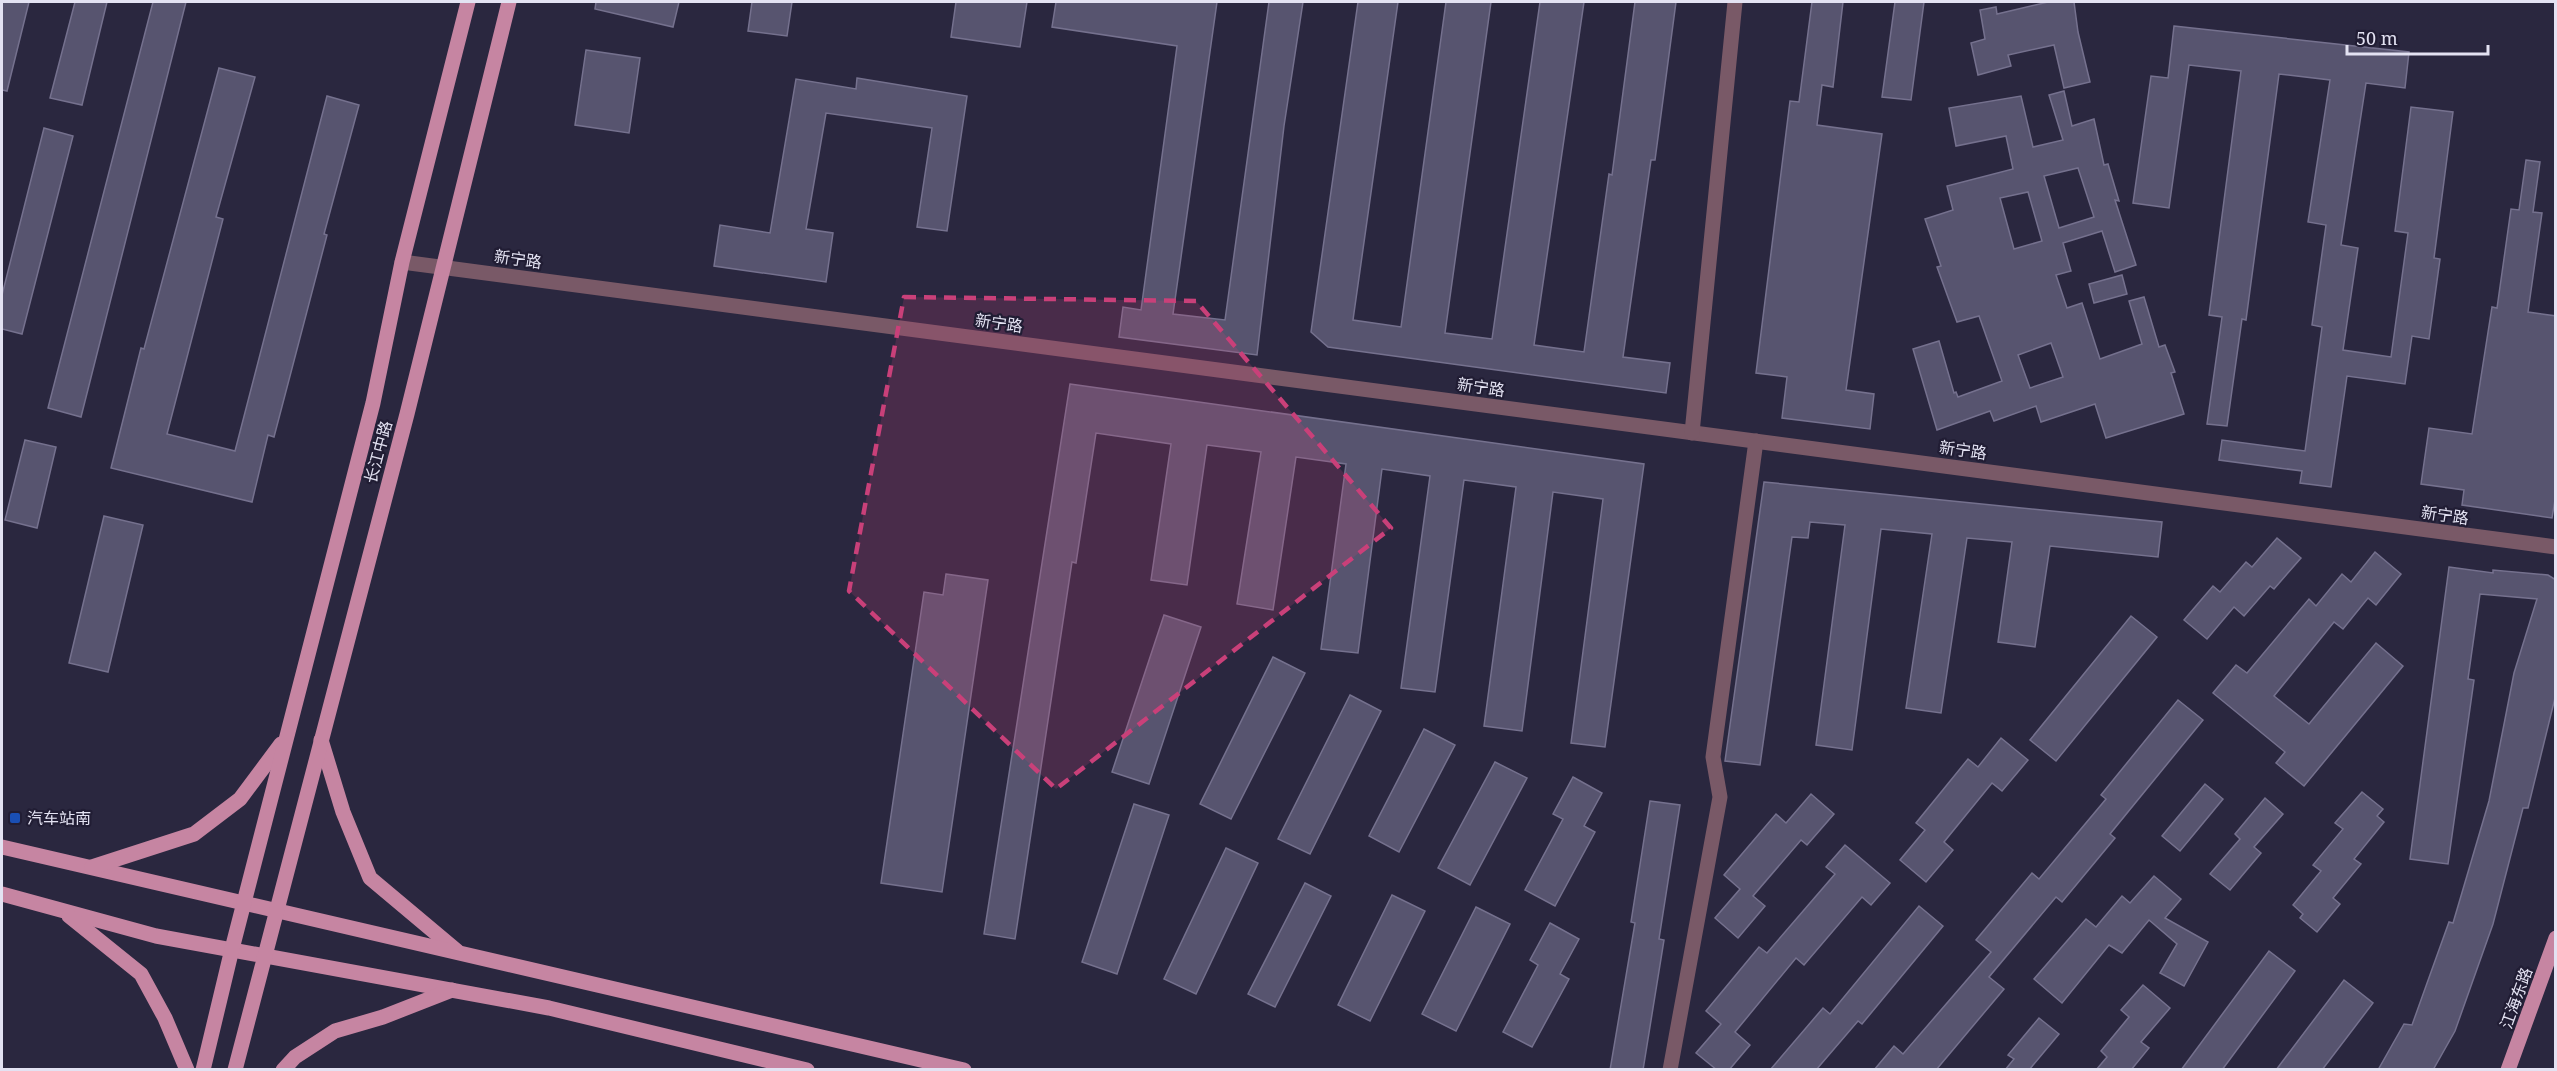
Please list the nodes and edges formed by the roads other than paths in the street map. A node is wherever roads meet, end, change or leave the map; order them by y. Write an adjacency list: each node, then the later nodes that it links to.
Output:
1 (468, 2): 4 (main road, 长江中路)
2 (509, 2): 5 (main road, 长江中路)
3 (1735, 2): 6 (street)
4 (402, 262): 5 (street, 新宁路); 9 (main road, 长江中路)
5 (443, 267): 6 (street, 新宁路); 10 (main road, 长江中路)
6 (1692, 433): 7 (street, 新宁路)
7 (1756, 441): 8 (street, 新宁路); 29 (street)
8 (2556, 548)
9 (287, 737): 12 (main road); 14 (main road, 长江中路)
10 (321, 740): 16 (main road, 长江中路); 19 (main road)
11 (2, 847): 12 (main road)
12 (90, 867): 14 (main road)
13 (2, 894): 15 (main road)
14 (244, 903): 16 (main road); 18 (main road, 长江中路)
15 (62, 910): 18 (main road); 23 (main road)
16 (276, 910): 19 (main road); 20 (main road, 长江中路)
17 (2556, 938): 21 (main road, 江海东路)
18 (232, 950): 20 (main road); 24 (main road, 长江中路)
19 (459, 953): 28 (main road)
20 (265, 955): 22 (main road); 25 (main road, 长江中路)
21 (2552, 967): 30 (main road, 江海东路)
22 (452, 990): 26 (main road); 27 (main road)
23 (187, 1070)
24 (203, 1070)
25 (235, 1070)
26 (283, 1070)
27 (807, 1070)
28 (964, 1070)
29 (1670, 1070)
30 (2508, 1070)

